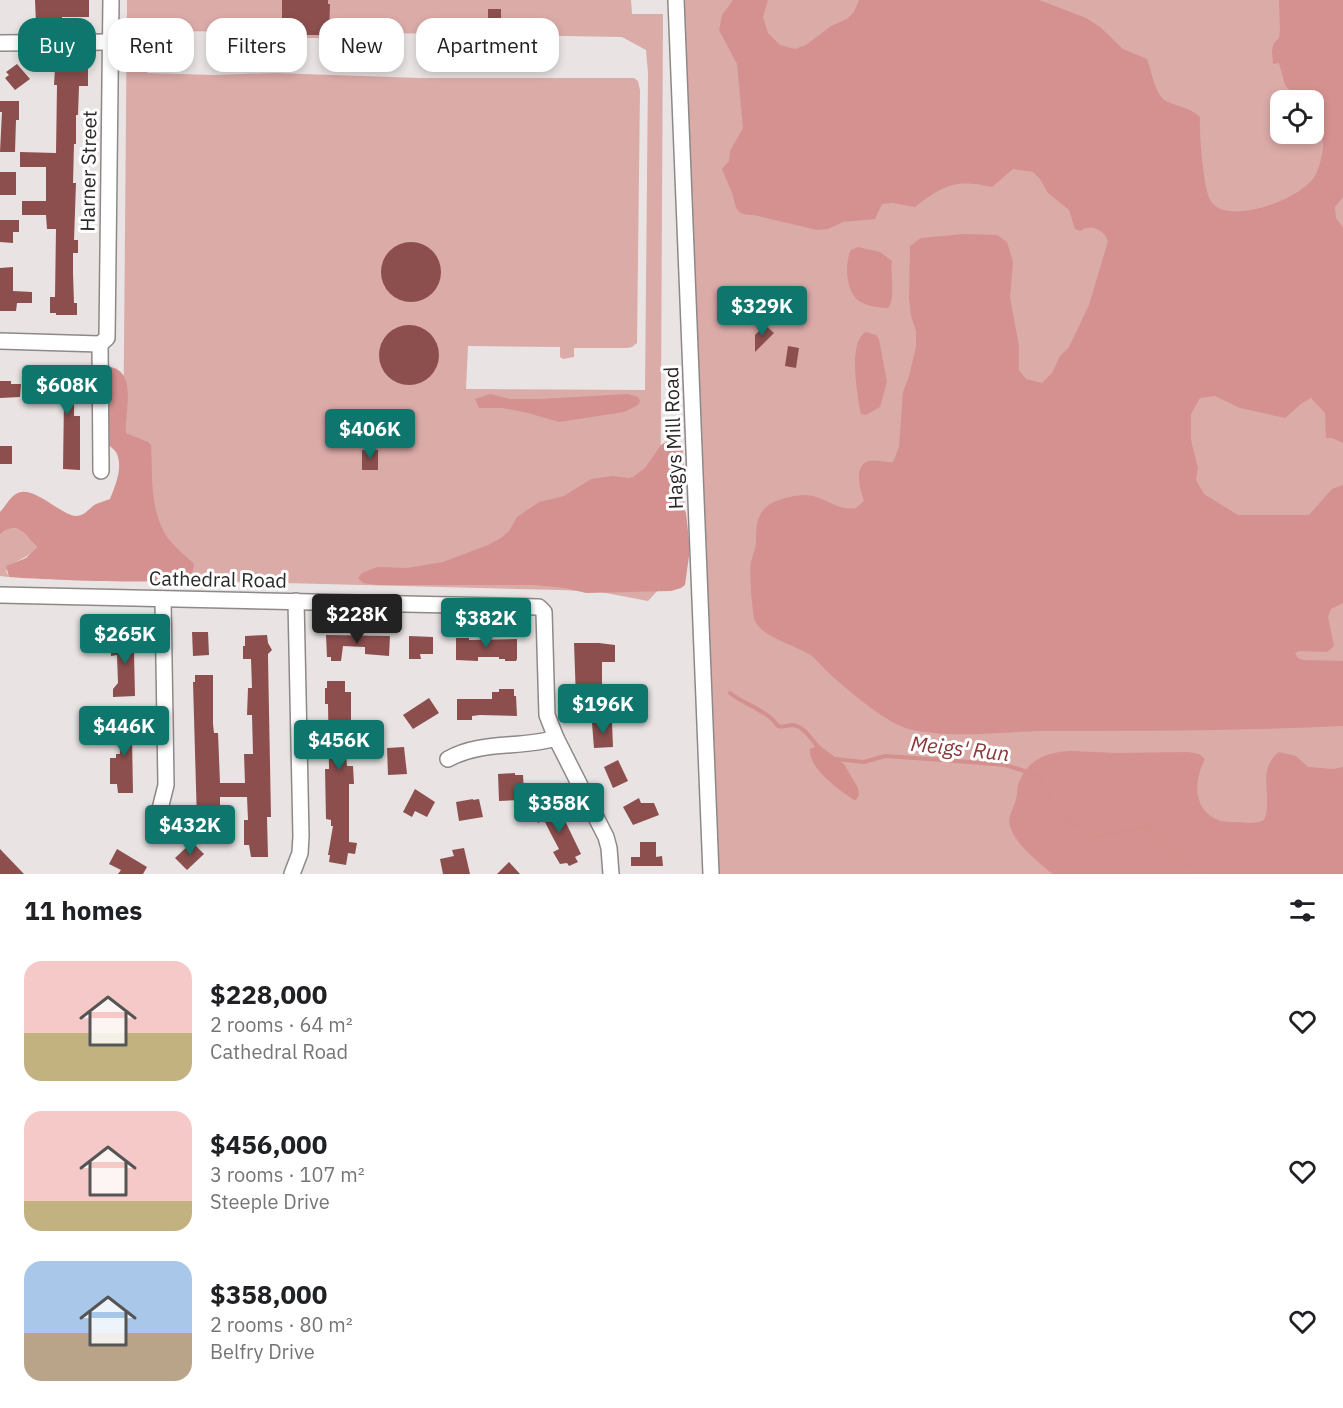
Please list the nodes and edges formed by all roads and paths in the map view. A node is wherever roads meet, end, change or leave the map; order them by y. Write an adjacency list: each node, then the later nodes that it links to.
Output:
1 (111, 0): 3 (street, Harner Street)
2 (676, 0): 18 (street, Hagys Mill Road)
3 (111, 18)
4 (108, 42): 5 (street)
5 (0, 43)
6 (110, 72): 8 (street, Harner Street)
7 (0, 341): 8 (street)
8 (102, 343): 9 (street, Harner Street)
9 (101, 471)
10 (0, 595): 11 (street, Cathedral Road)
11 (163, 599): 12 (street, Cathedral Road); 15 (street)
12 (296, 602): 13 (street, Cathedral Road); 16 (street)
13 (556, 738): 14 (street); 17 (street)
14 (448, 759)
15 (155, 821)
16 (292, 874)
17 (611, 874)
18 (711, 874)

